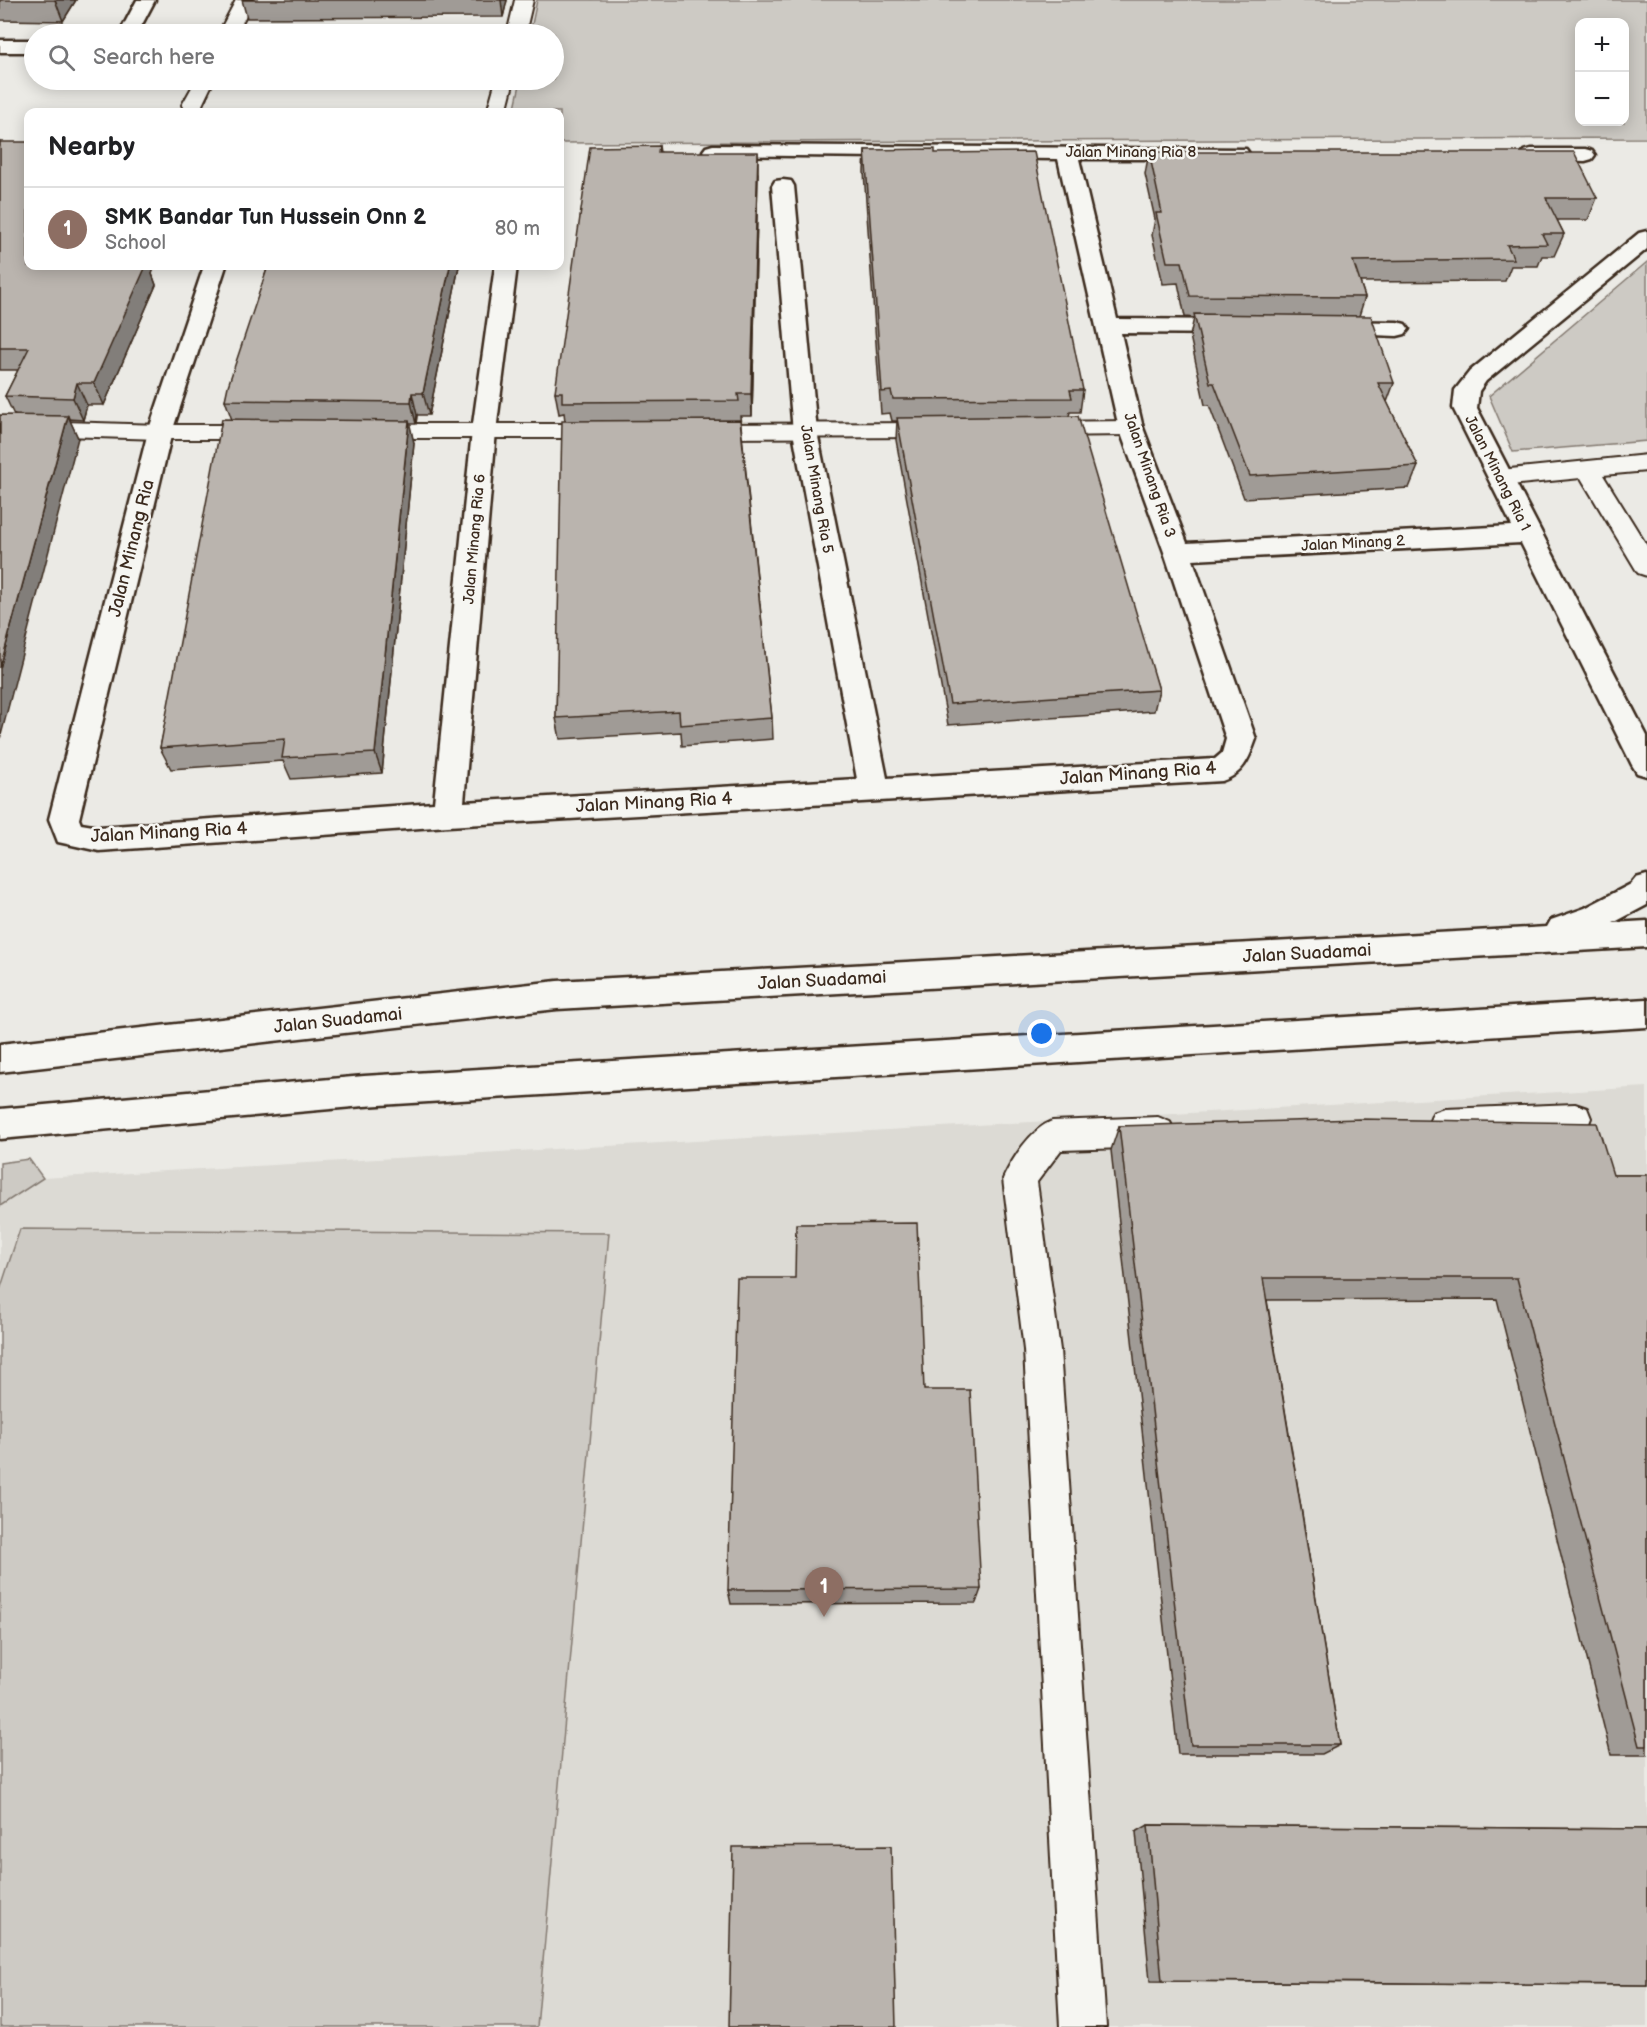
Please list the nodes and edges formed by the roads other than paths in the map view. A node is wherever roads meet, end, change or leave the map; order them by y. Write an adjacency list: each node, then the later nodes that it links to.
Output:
1 (146, 0): 4 (street)
2 (245, 0): 5 (lane)
3 (524, 0): 6 (lane)
4 (133, 24)
5 (233, 24)
6 (518, 24)
7 (0, 46): 8 (street)
8 (24, 46)
9 (200, 90): 11 (lane)
10 (502, 90): 12 (lane)
11 (193, 108)
12 (497, 108)
13 (713, 151): 14 (street, Jalan Minang Ria 8)
14 (1067, 152): 15 (street, Jalan Minang Ria 8); 22 (street, Jalan Minang Ria 3)
15 (1255, 153)
16 (1515, 154): 17 (street)
17 (1585, 155)
18 (783, 186): 36 (street, Jalan Minang Ria 5)
19 (1647, 238): 39 (street, Jalan Minang Ria 1)
20 (214, 270): 34 (street, Jalan Minang Ria)
21 (505, 270): 31 (street, Jalan Minang Ria 6)
22 (1107, 326): 23 (street); 27 (street, Jalan Minang Ria 3)
23 (1258, 327)
24 (1304, 328): 25 (street)
25 (1397, 329)
26 (0, 427): 34 (lane)
27 (1131, 428): 28 (lane); 41 (street, Jalan Minang Ria 3)
28 (1014, 429)
29 (956, 430): 36 (lane)
30 (352, 431): 31 (lane)
31 (484, 431): 32 (lane); 46 (street, Jalan Minang Ria 6)
32 (627, 431)
33 (674, 431): 36 (lane)
34 (160, 432): 35 (lane); 47 (street, Jalan Minang Ria)
35 (280, 432)
36 (805, 432): 45 (street, Jalan Minang Ria 5)
37 (1647, 464): 38 (lane)
38 (1587, 468): 39 (lane); 42 (lane)
39 (1500, 478): 40 (street, Jalan Minang Ria 1)
40 (1529, 534): 41 (street, Jalan Minang 2); 44 (street, Jalan Minang Ria 1)
41 (1177, 552): 43 (street, Jalan Minang Ria 3)
42 (1647, 567)
43 (1235, 758): 45 (street, Jalan Minang Ria 4)
44 (1647, 765)
45 (874, 789): 46 (street, Jalan Minang Ria 4)
46 (448, 814): 47 (street, Jalan Minang Ria 4)
47 (69, 834)
48 (1647, 887): 50 (street)
49 (1647, 934): 50 (street, Jalan Suadamai)
50 (1530, 940): 52 (street, Jalan Suadamai)
51 (1647, 1013): 54 (street)
52 (0, 1058)
53 (1575, 1118): 55 (lane)
54 (0, 1124)
55 (1409, 1124)
56 (1195, 1131): 57 (lane)
57 (1083, 2027)

